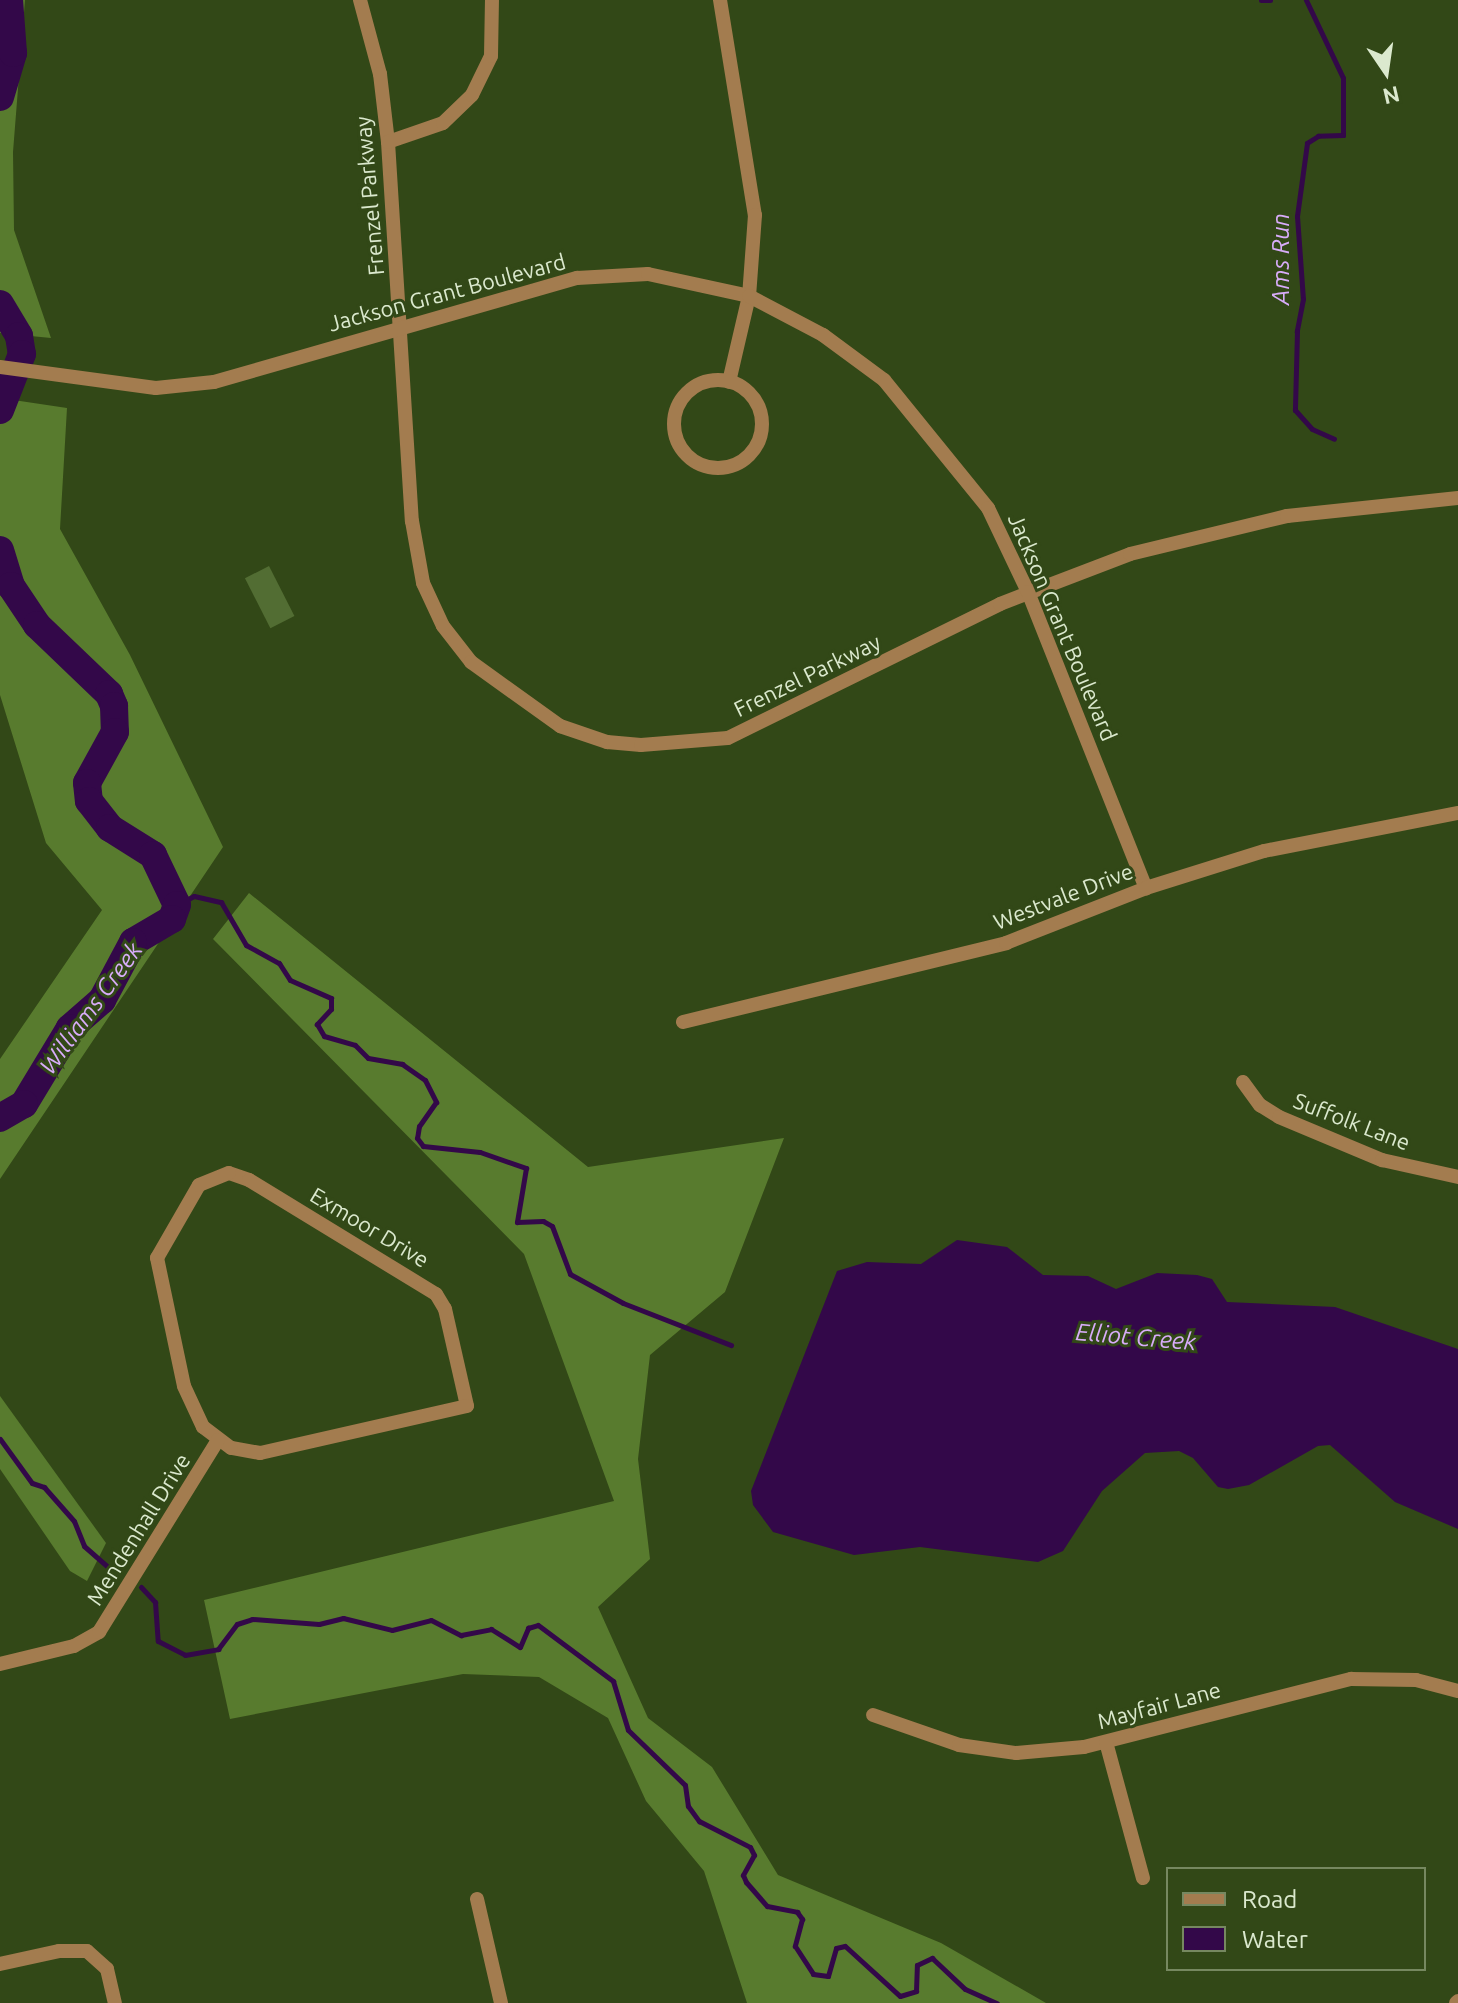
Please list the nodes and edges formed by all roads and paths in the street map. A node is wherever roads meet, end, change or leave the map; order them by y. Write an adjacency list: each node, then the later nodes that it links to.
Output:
1 (360, 0): 4 (street, Frenzel Parkway)
2 (492, 0): 4 (street)
3 (720, 0): 5 (street)
4 (388, 142): 6 (street, Frenzel Parkway)
5 (749, 296): 6 (street, Jackson Grant Boulevard); 8 (street); 10 (street, Jackson Grant Boulevard)
6 (400, 326): 7 (street, Jackson Grant Boulevard); 10 (street, Frenzel Parkway)
7 (0, 367)
8 (729, 382): 8 (street)
9 (1458, 498): 10 (street, Frenzel Parkway)
10 (1028, 592): 12 (street, Jackson Grant Boulevard)
11 (1458, 813): 12 (street, Westvale Drive)
12 (1146, 888): 13 (street, Westvale Drive)
13 (683, 1022)
14 (1243, 1082): 15 (street, Suffolk Lane)
15 (1458, 1177)
16 (218, 1440): 16 (street, Exmoor Drive); 17 (street, Mendenhall Drive)
17 (0, 1664)
18 (1458, 1691): 20 (street, Mayfair Lane)
19 (873, 1715): 20 (street, Mayfair Lane)
20 (1106, 1742): 21 (street)
21 (1143, 1878)
22 (477, 1899): 25 (street)
23 (0, 1964): 24 (street)
24 (115, 2003)
25 (501, 2003)

